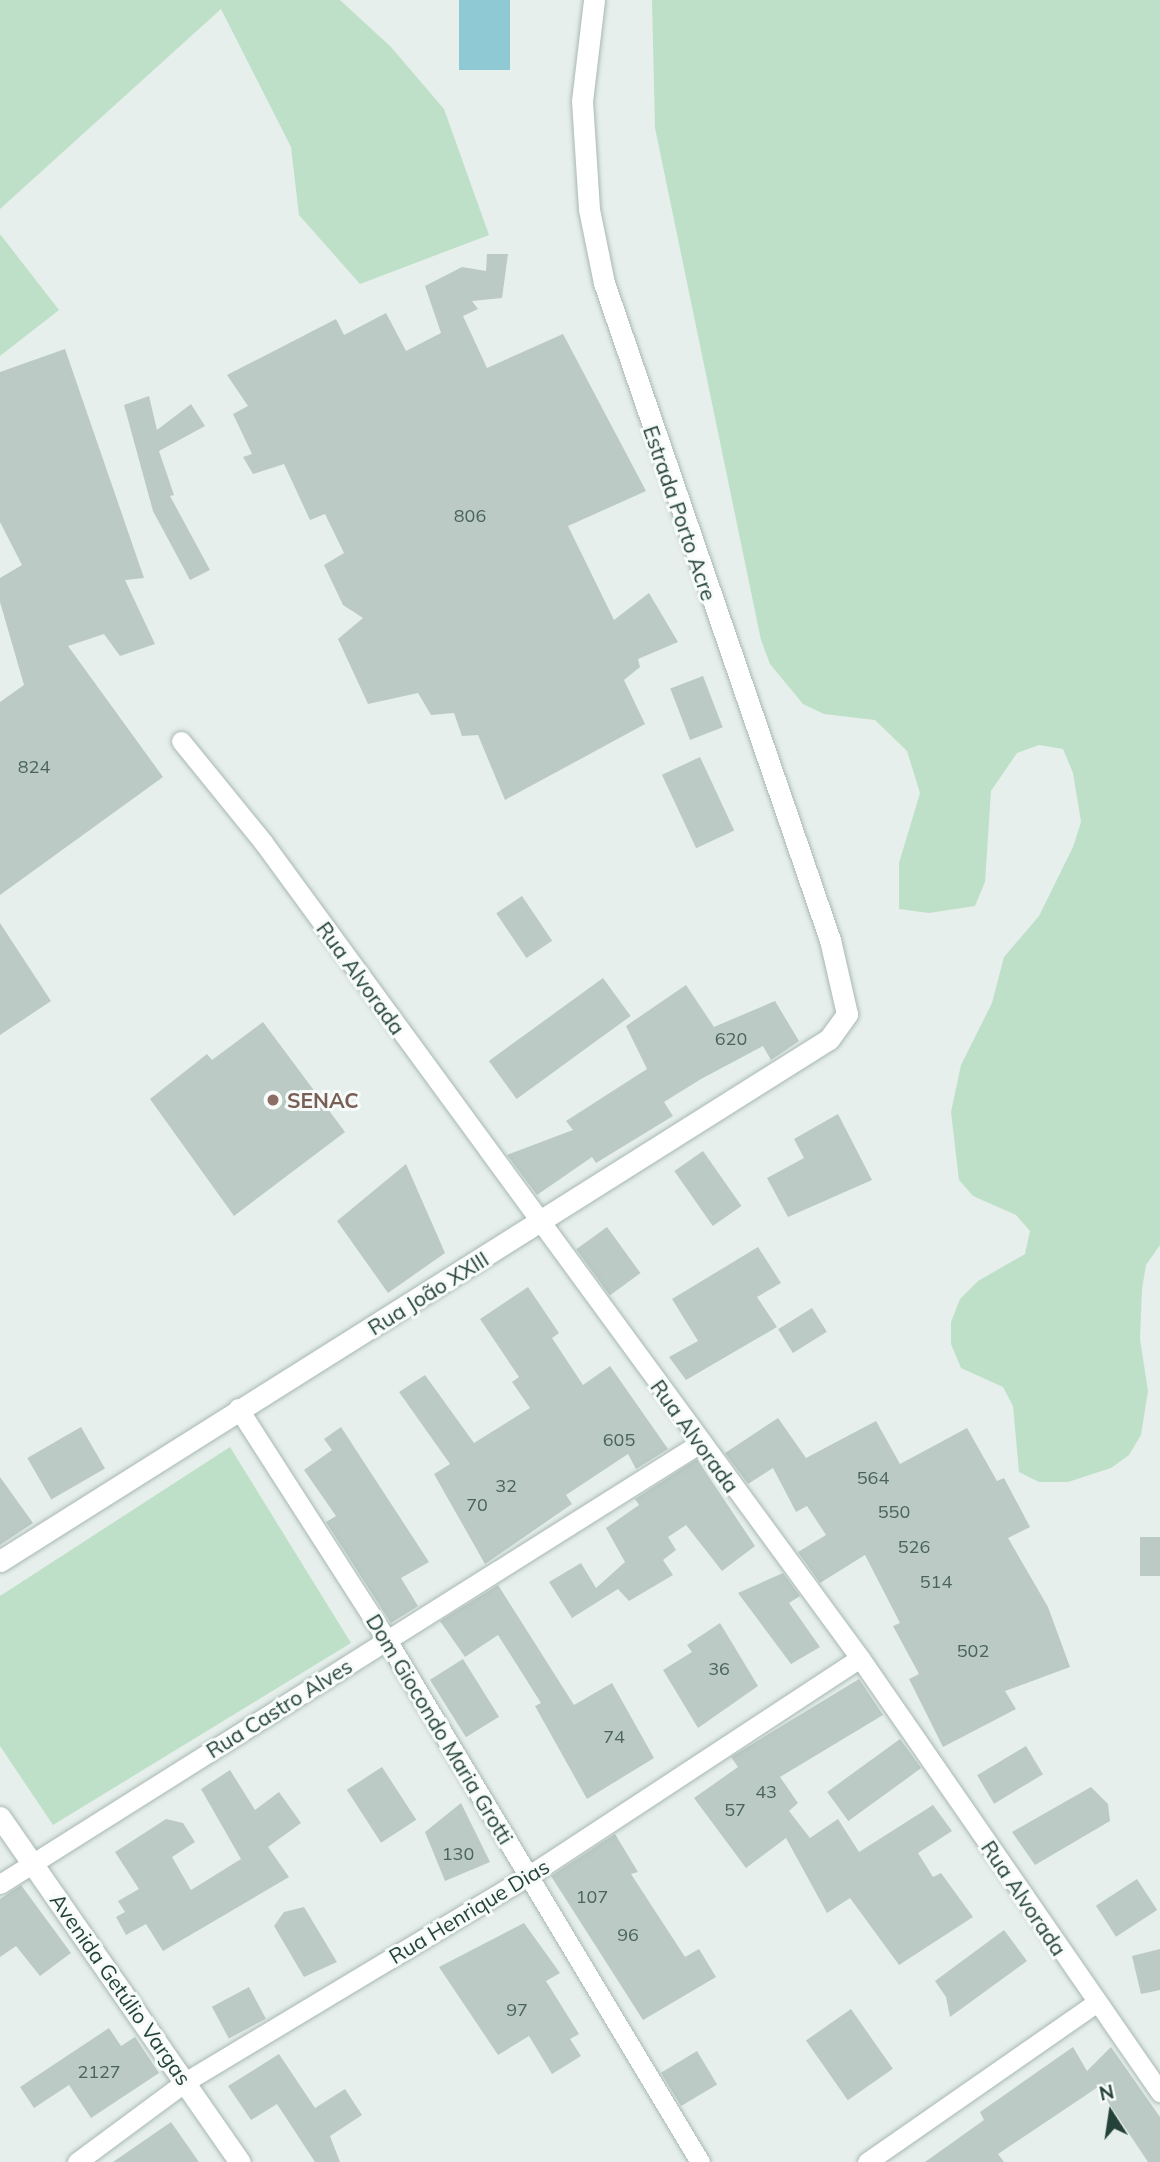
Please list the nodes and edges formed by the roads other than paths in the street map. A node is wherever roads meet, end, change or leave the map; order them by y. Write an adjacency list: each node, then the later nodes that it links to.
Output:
1 (594, 0): 3 (street, Estrada Porto Acre)
2 (181, 741): 4 (street, Rua Alvorada)
3 (847, 1014): 4 (street, Rua João XXIII)
4 (539, 1224): 5 (street, Rua João XXIII); 6 (street, Rua Alvorada)
5 (238, 1408): 7 (street, Rua João XXIII); 8 (street, Dom Giocondo Maria Grotti)
6 (700, 1443): 8 (street, Rua Castro Alves); 9 (street, Rua Alvorada)
7 (0, 1561)
8 (387, 1640): 11 (street, Rua Castro Alves); 12 (street, Dom Giocondo Maria Grotti)
9 (860, 1658): 12 (street, Rua Henrique Dias); 14 (street, Rua Alvorada)
10 (0, 1817): 11 (street, Avenida Getúlio Vargas)
11 (33, 1862): 13 (street, Rua Castro Alves); 15 (street, Avenida Getúlio Vargas)
12 (528, 1876): 15 (street, Rua Henrique Dias); 19 (street, Dom Giocondo Maria Grotti)
13 (0, 1884)
14 (1096, 2003): 16 (street, Rua Alvorada); 20 (street)
15 (185, 2082): 17 (street, Rua Henrique Dias); 18 (street, Avenida Getúlio Vargas)
16 (1160, 2092)
17 (77, 2162)
18 (240, 2162)
19 (700, 2162)
20 (867, 2162)

